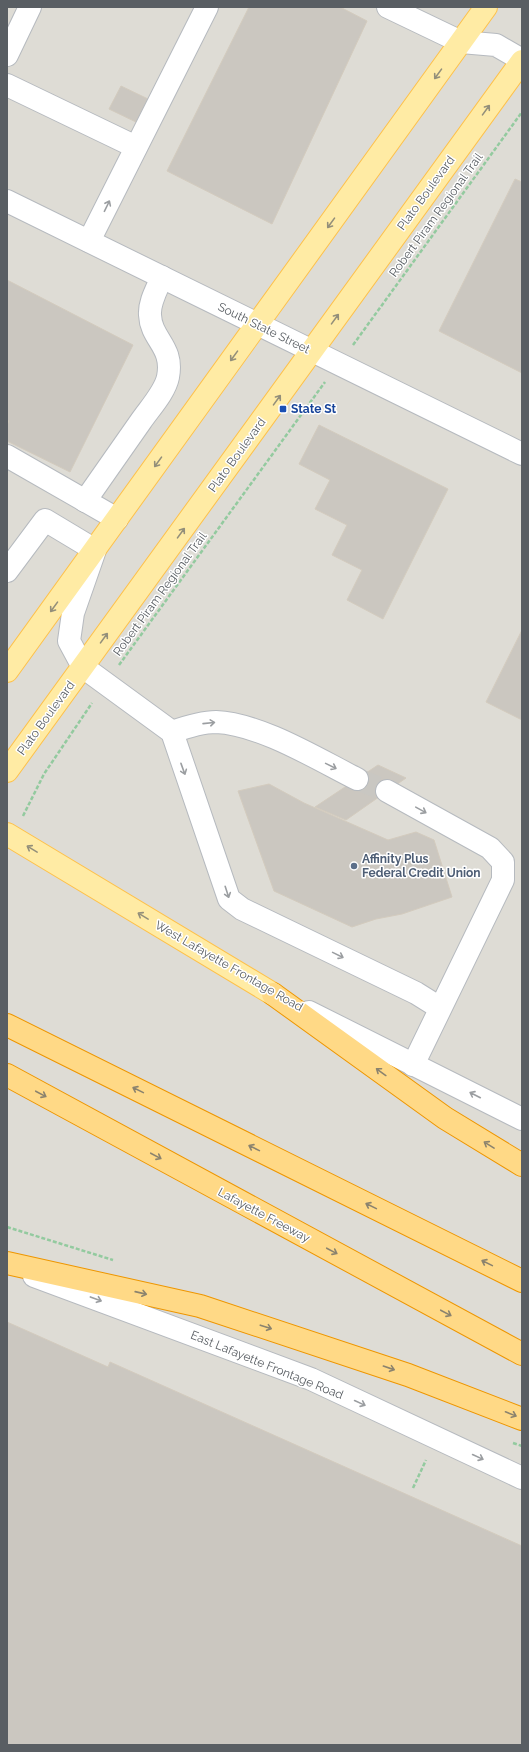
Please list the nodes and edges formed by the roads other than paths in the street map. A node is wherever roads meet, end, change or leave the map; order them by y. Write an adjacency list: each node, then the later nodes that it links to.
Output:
1 (30, 7): 6 (street)
2 (207, 7): 9 (street)
3 (388, 7): 5 (street)
4 (486, 7): 5 (main road)
5 (461, 42): 7 (street); 13 (main road, one-way to 13)
6 (7, 55)
7 (522, 61): 14 (main road, Plato Boulevard, one-way to 7)
8 (7, 85): 9 (street)
9 (136, 147): 11 (street, one-way to 9)
10 (7, 200): 11 (street, South State Street)
11 (89, 241): 12 (street, South State Street)
12 (162, 278): 13 (street, South State Street); 17 (street)
13 (257, 324): 14 (street, South State Street); 18 (main road, one-way to 18)
14 (313, 351): 15 (street, South State Street); 21 (main road, Plato Boulevard, one-way to 14)
15 (522, 454)
16 (7, 456): 17 (street)
17 (85, 501): 18 (street)
18 (117, 519): 19 (main road)
19 (95, 550): 20 (street); 21 (street); 22 (main road, one-way to 22)
20 (7, 571)
21 (83, 667): 23 (street); 24 (main road, Plato Boulevard)
22 (7, 671)
23 (172, 732): 25 (street, one-way to 25); 29 (street, one-way to 29)
24 (7, 771)
25 (357, 779)
26 (387, 791): 29 (street, one-way to 29)
27 (7, 834): 28 (main road, West Lafayette Frontage Road, one-way to 27)
28 (273, 994): 31 (street, West Lafayette Frontage Road); 34 (highway, one-way to 28)
29 (440, 1008): 31 (street)
30 (7, 1026): 36 (highway, one-way to 30)
31 (413, 1064): 33 (street, West Lafayette Frontage Road, one-way to 31)
32 (7, 1075): 37 (highway, Lafayette Freeway, one-way to 37)
33 (522, 1119)
34 (522, 1166)
35 (7, 1264): 38 (highway, one-way to 38); 39 (street, East Lafayette Frontage Road, one-way to 39)
36 (522, 1281)
37 (522, 1354)
38 (522, 1419)
39 (522, 1478)

